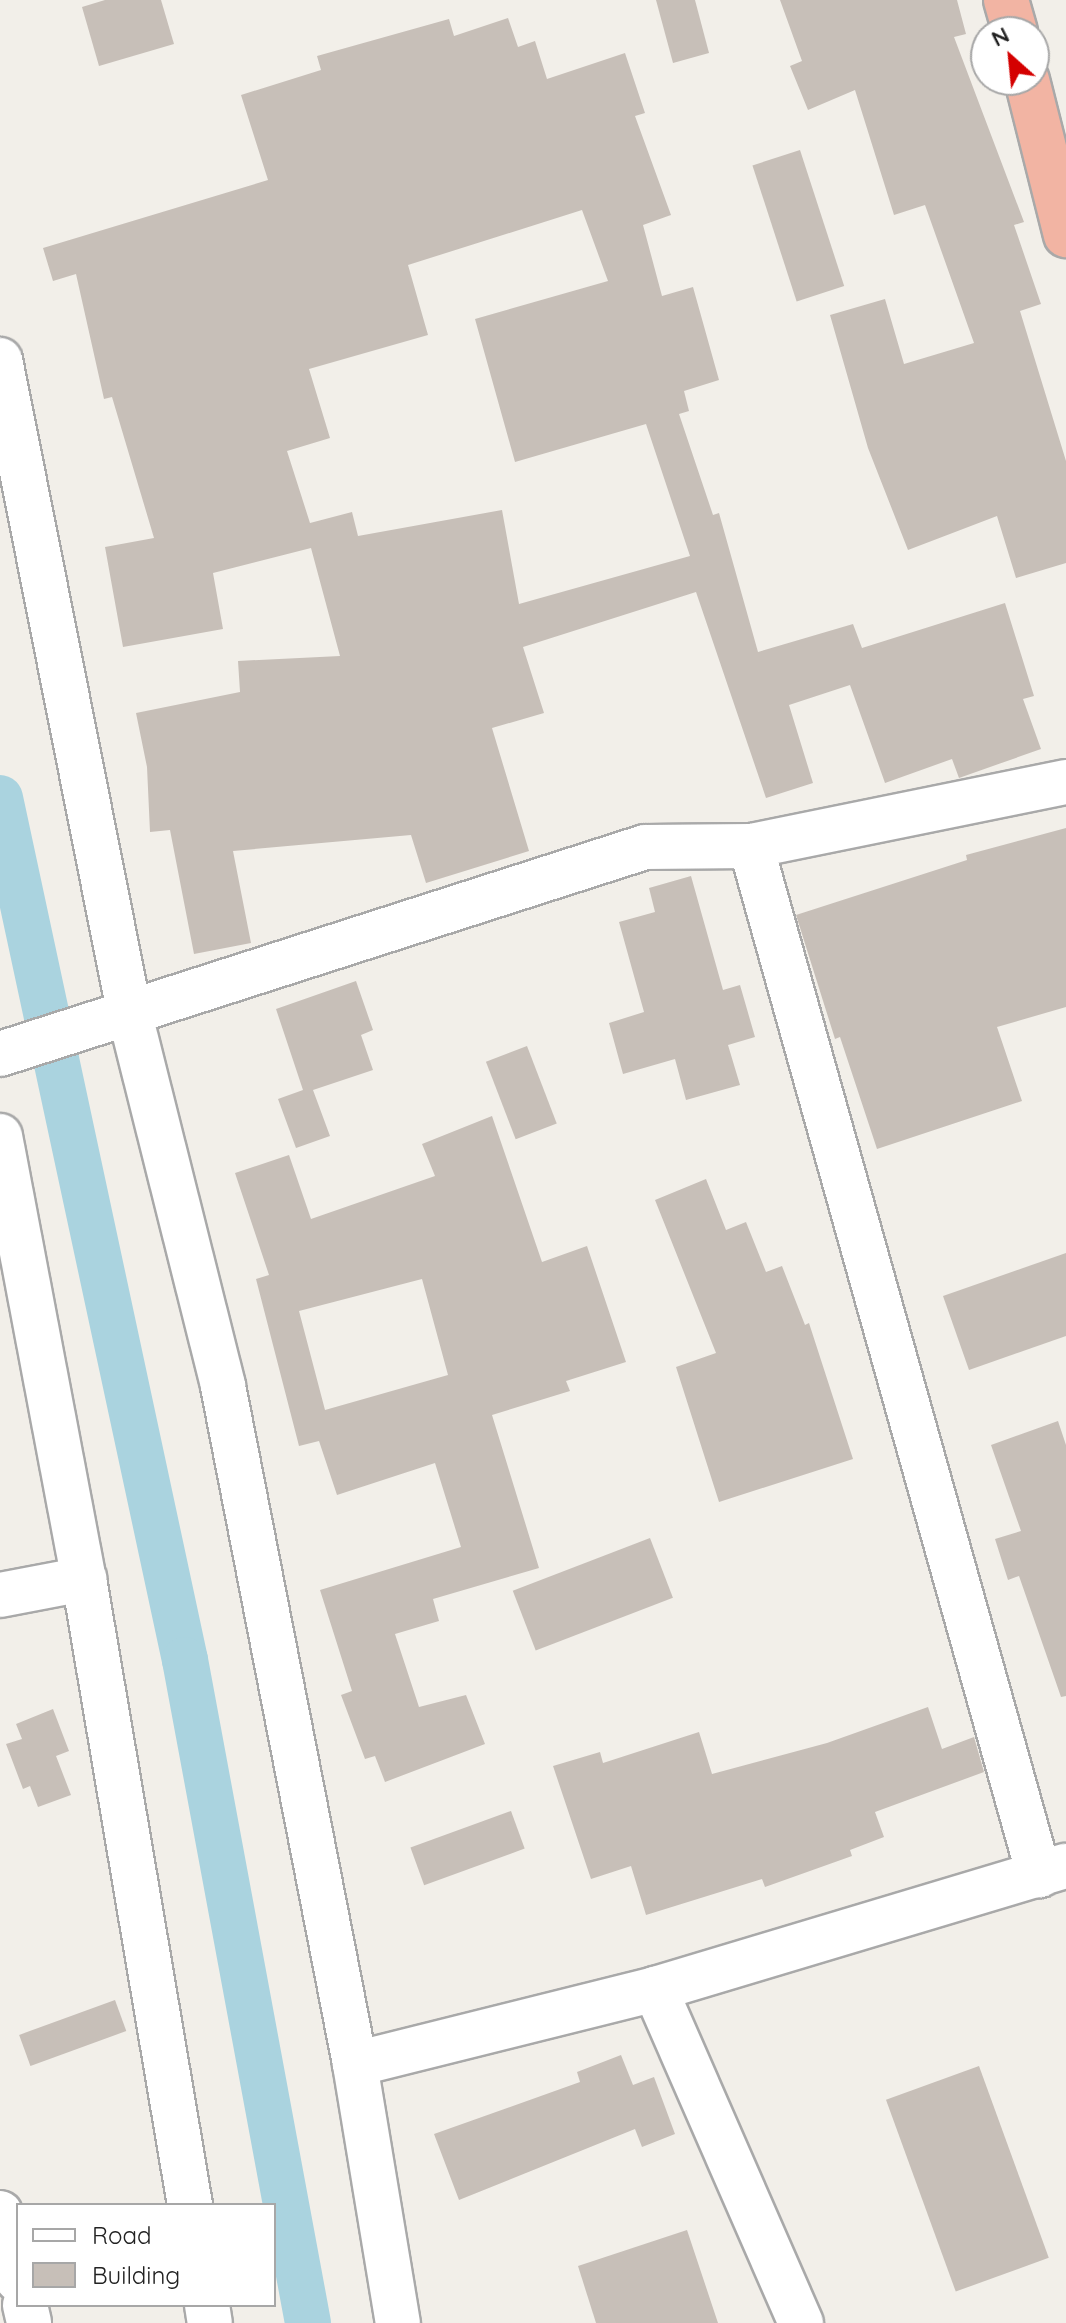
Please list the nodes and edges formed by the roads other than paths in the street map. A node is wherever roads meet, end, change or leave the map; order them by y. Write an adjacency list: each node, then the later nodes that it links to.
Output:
1 (1031, 96): 2 (highway)
2 (1066, 235)
3 (0, 360): 6 (street)
4 (1066, 782): 5 (street)
5 (751, 846): 6 (street); 11 (street)
6 (129, 1011): 7 (street); 13 (street)
7 (15, 1050)
8 (0, 1136): 9 (street)
9 (84, 1579): 10 (street); 14 (street)
10 (0, 1595)
11 (1053, 1870): 12 (street)
12 (655, 1989): 13 (street); 18 (street)
13 (355, 2064): 17 (street)
14 (190, 2203)
15 (0, 2213): 16 (street)
16 (16, 2273)
17 (398, 2323)
18 (801, 2323)

